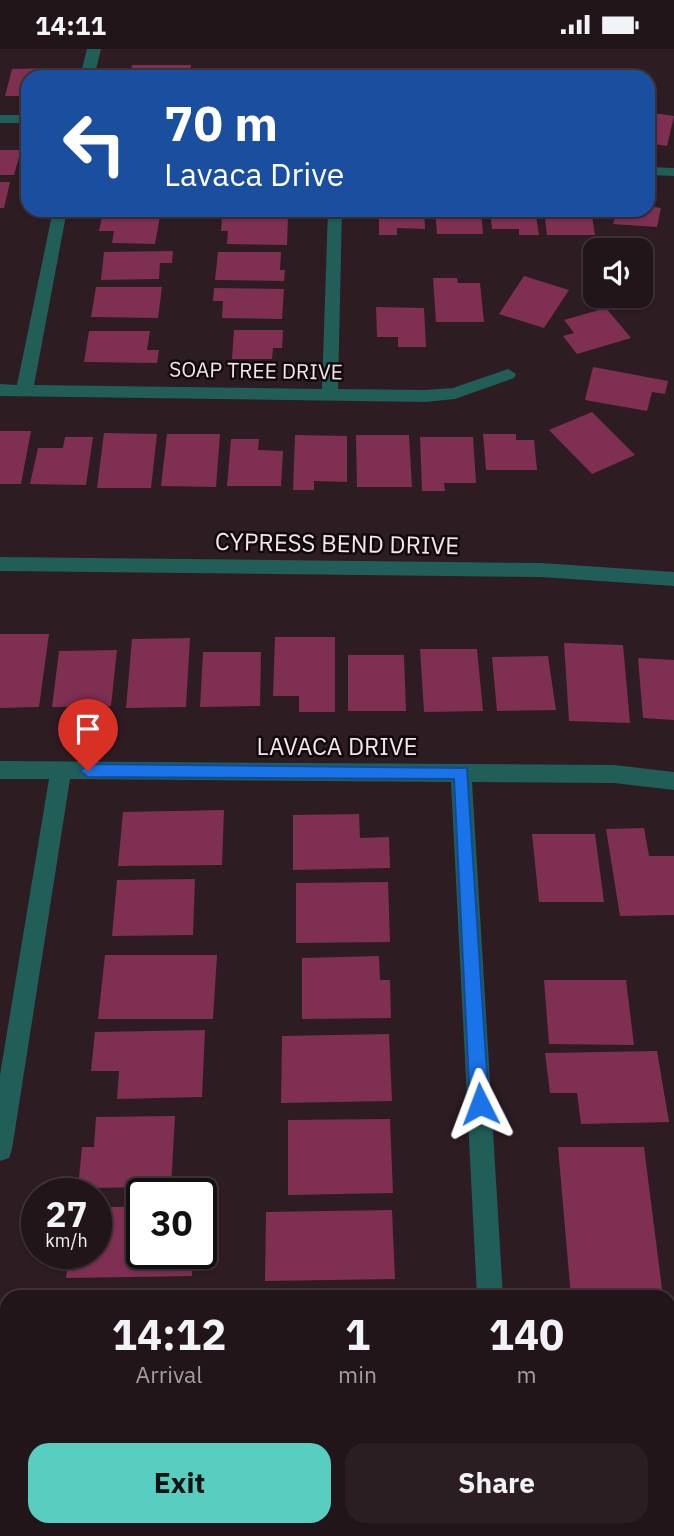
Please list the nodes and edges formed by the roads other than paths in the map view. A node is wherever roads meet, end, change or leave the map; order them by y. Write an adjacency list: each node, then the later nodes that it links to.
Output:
1 (94, 49): 2 (street)
2 (89, 70)
3 (0, 119): 4 (street)
4 (21, 119)
5 (655, 171): 6 (street)
6 (674, 172)
7 (59, 217): 11 (street)
8 (335, 217): 12 (street)
9 (508, 374): 12 (street, SOAP TREE DRIVE)
10 (0, 390): 11 (street, SOAP TREE DRIVE)
11 (24, 391): 12 (street, SOAP TREE DRIVE)
12 (330, 393)
13 (0, 564): 14 (street, CYPRESS BEND DRIVE)
14 (674, 579)
15 (0, 770): 16 (street, LAVACA DRIVE)
16 (61, 771): 17 (street, LAVACA DRIVE); 19 (street)
17 (461, 773): 18 (street, LAVACA DRIVE); 20 (street)
18 (674, 781)
19 (0, 1149)
20 (490, 1290)

